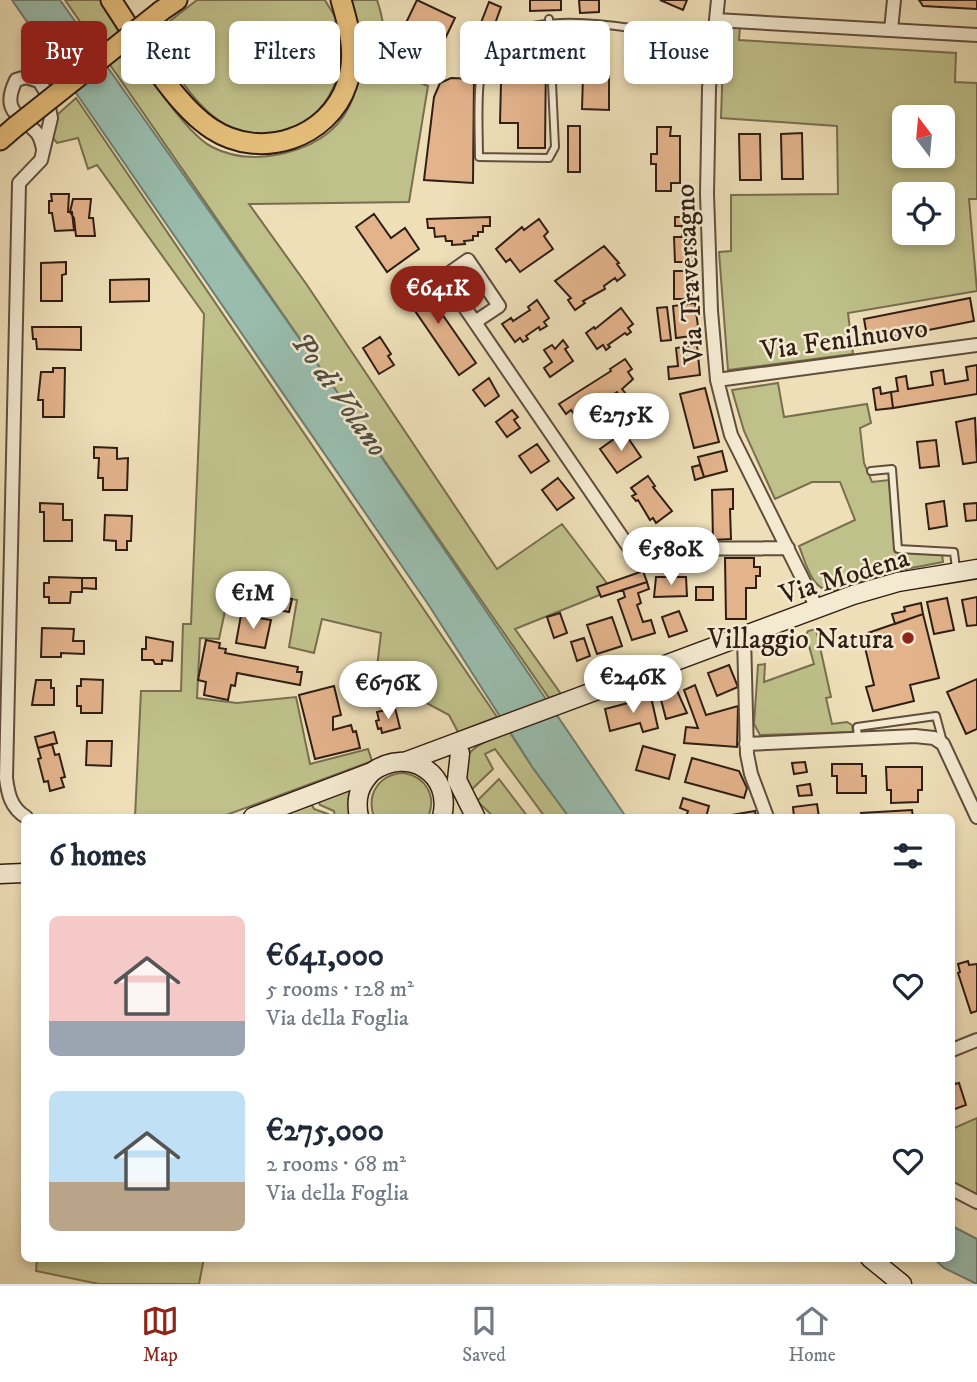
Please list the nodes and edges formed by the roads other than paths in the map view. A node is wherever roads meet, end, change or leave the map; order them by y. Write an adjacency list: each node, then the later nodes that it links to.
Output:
1 (111, 0): 4 (main road)
2 (719, 0): 7 (street, Via Traversagno)
3 (894, 0): 9 (street)
4 (341, 3)
5 (169, 6): 12 (main road, bridge)
6 (549, 19): 6 (lane); 8 (lane)
7 (716, 20): 9 (street)
8 (624, 25)
9 (891, 30): 10 (street)
10 (977, 35)
11 (710, 84): 16 (street, Via Traversagno)
12 (7, 134)
13 (43, 149): 13 (street); 31 (street)
14 (475, 322): 14 (street); 18 (street)
15 (977, 345): 16 (street, Via Fenilnuovo)
16 (717, 380): 18 (street, Via Traversagno)
17 (871, 471): 20 (lane, Via Modena)
18 (788, 548): 21 (street, Via Traversagno)
19 (977, 569): 20 (main road, Via Modena)
20 (956, 571): 21 (main road, Via Modena)
21 (817, 608): 22 (main road, Via Modena)
22 (744, 636): 23 (main road, Via Modena); 25 (street)
23 (481, 734): 27 (main road); 28 (main road, Via Modena)
24 (858, 739): 25 (street); 26 (street); 26 (lane)
25 (746, 744): 37 (street)
26 (943, 744): 38 (street)
27 (460, 753): 30 (main road); 36 (main road)
28 (407, 761): 29 (main road, Via Modena); 30 (main road)
29 (372, 772): 32 (main road, Via Modena); 33 (main road)
30 (442, 792): 34 (main road); 35 (main road)
31 (22, 814)
32 (261, 814)
33 (358, 814)
34 (442, 814)
35 (473, 814)
36 (475, 814)
37 (766, 814)
38 (977, 817)
39 (21, 873): 40 (main road)
40 (0, 874)
41 (977, 1040): 42 (street)
42 (955, 1049)
43 (955, 1191): 44 (street)
44 (977, 1202)
45 (875, 1262): 46 (main road)
46 (902, 1284)

